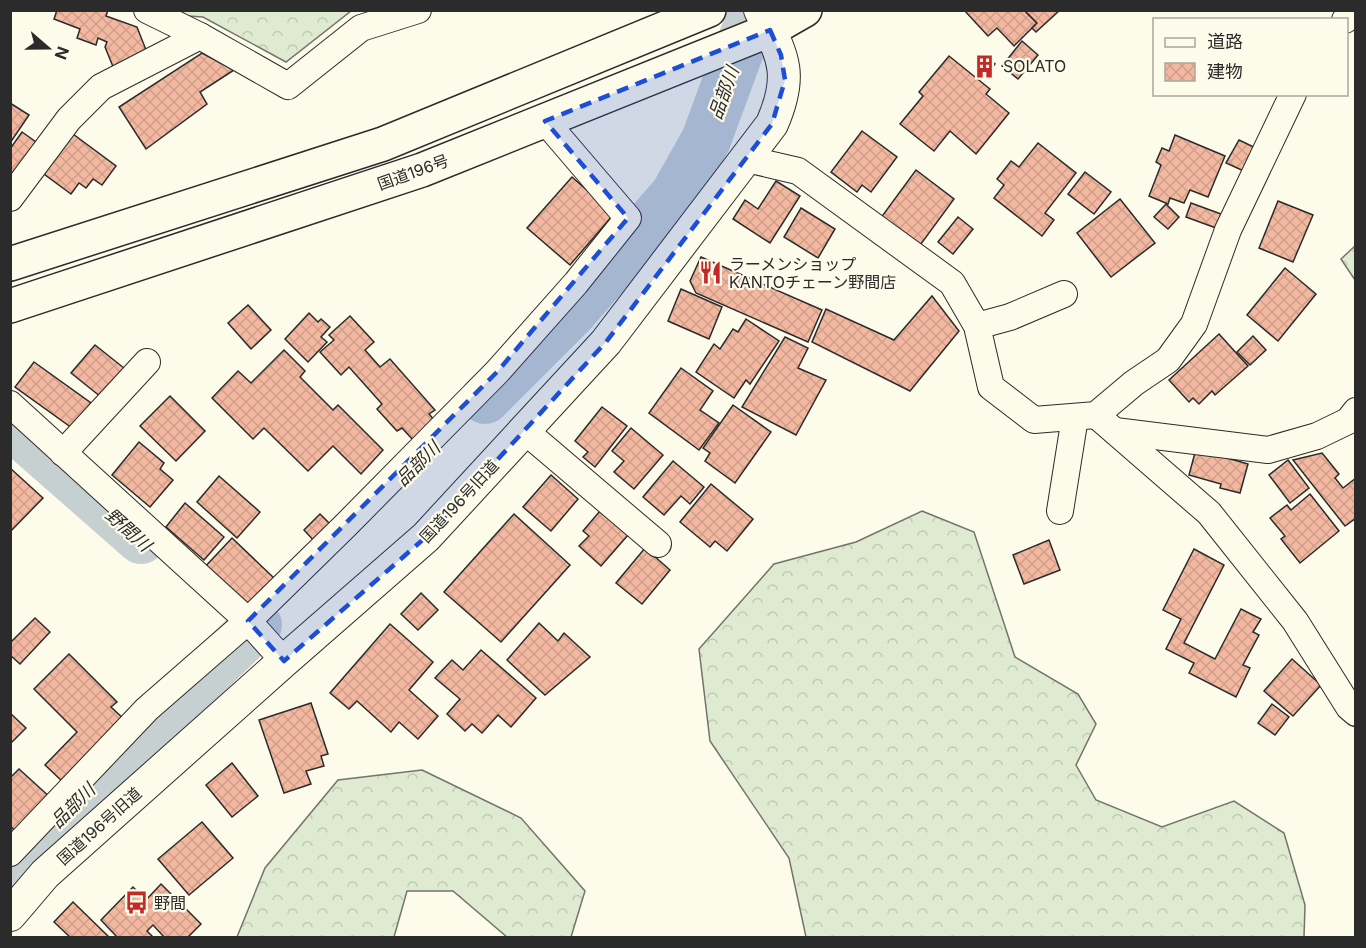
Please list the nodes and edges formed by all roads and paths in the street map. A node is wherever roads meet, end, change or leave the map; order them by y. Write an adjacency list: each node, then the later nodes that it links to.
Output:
1 (147, 10): 5 (street)
2 (418, 10): 5 (street)
3 (709, 10): 10 (highway)
4 (778, 23): 7 (highway, 国道196号); 8 (street, 国道196号旧道)
5 (200, 36): 9 (street)
6 (1292, 96): 17 (street)
7 (544, 121): 12 (highway, 国道196号); 22 (street)
8 (747, 159): 13 (street); 18 (street, 国道196号旧道)
9 (10, 198)
10 (10, 264)
11 (1064, 294): 13 (street)
12 (10, 306)
13 (977, 326): 17 (street)
14 (147, 362): 19 (street)
15 (10, 404): 19 (street)
16 (1356, 411): 17 (street)
17 (1095, 421): 20 (street); 24 (street)
18 (525, 431): 21 (street); 23 (street, 国道196号旧道)
19 (63, 453): 22 (street)
20 (1060, 511)
21 (658, 544)
22 (247, 621): 23 (street); 25 (street)
23 (284, 661): 26 (street, 国道196号旧道)
24 (1356, 713)
25 (10, 853)
26 (10, 915)

